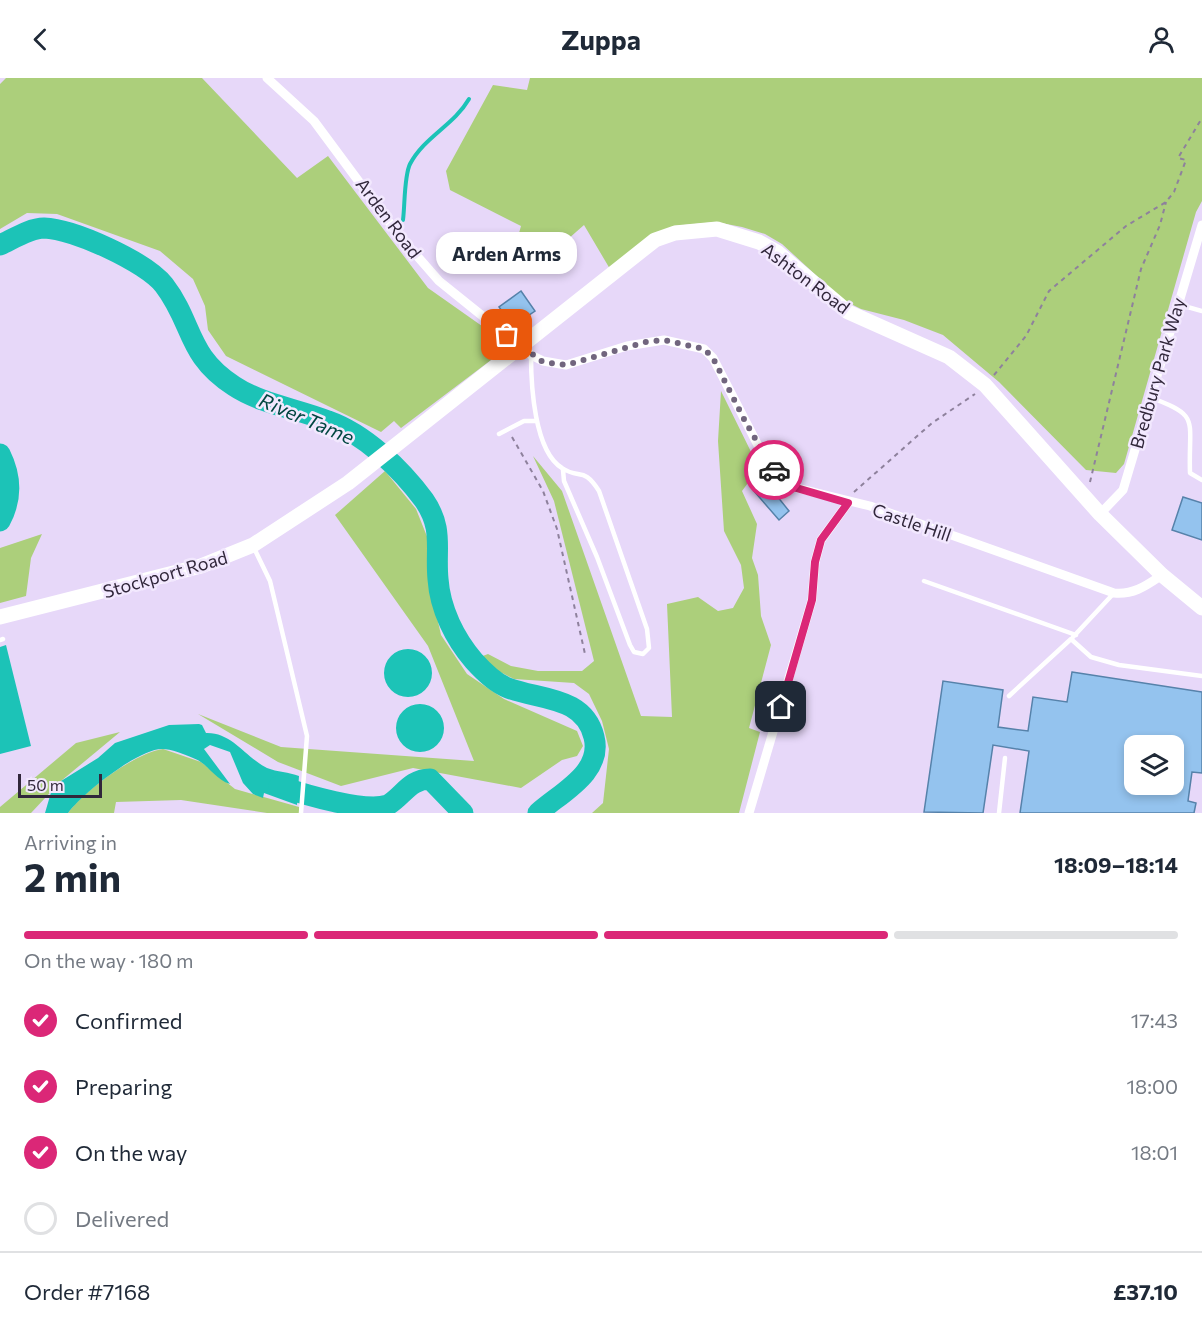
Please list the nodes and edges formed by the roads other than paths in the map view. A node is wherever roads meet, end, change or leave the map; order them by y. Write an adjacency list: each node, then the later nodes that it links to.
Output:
1 (267, 78): 5 (street, Arden Road)
2 (1202, 225): 3 (street, Bredbury Park Way)
3 (1177, 304): 4 (lane); 6 (street, Bredbury Park Way)
4 (1202, 311)
5 (527, 350): 8 (lane); 13 (highway, Ashton Road); 14 (street, Castle Hill); 15 (highway, Ashton Road)
6 (1149, 397): 7 (lane); 15 (street, Bredbury Park Way)
7 (1194, 414)
8 (537, 421): 10 (lane); 11 (lane)
9 (1198, 426): 12 (lane)
10 (499, 434)
11 (563, 470): 11 (lane)
12 (1202, 480)
13 (348, 483): 16 (highway, Stockport Road)
14 (848, 503): 19 (street, Castle Hill); 27 (street)
15 (1100, 514): 17 (highway, Ashton Road)
16 (253, 544): 21 (highway, Stockport Road); 26 (lane)
17 (1162, 575): 19 (street); 20 (highway, Ashton Road)
18 (924, 581): 22 (lane)
19 (1114, 593): 22 (lane)
20 (1202, 608)
21 (0, 617)
22 (1073, 637): 23 (lane); 24 (lane)
23 (1202, 676)
24 (1009, 696)
25 (1005, 758): 28 (lane)
26 (302, 813)
27 (749, 813)
28 (999, 813)

